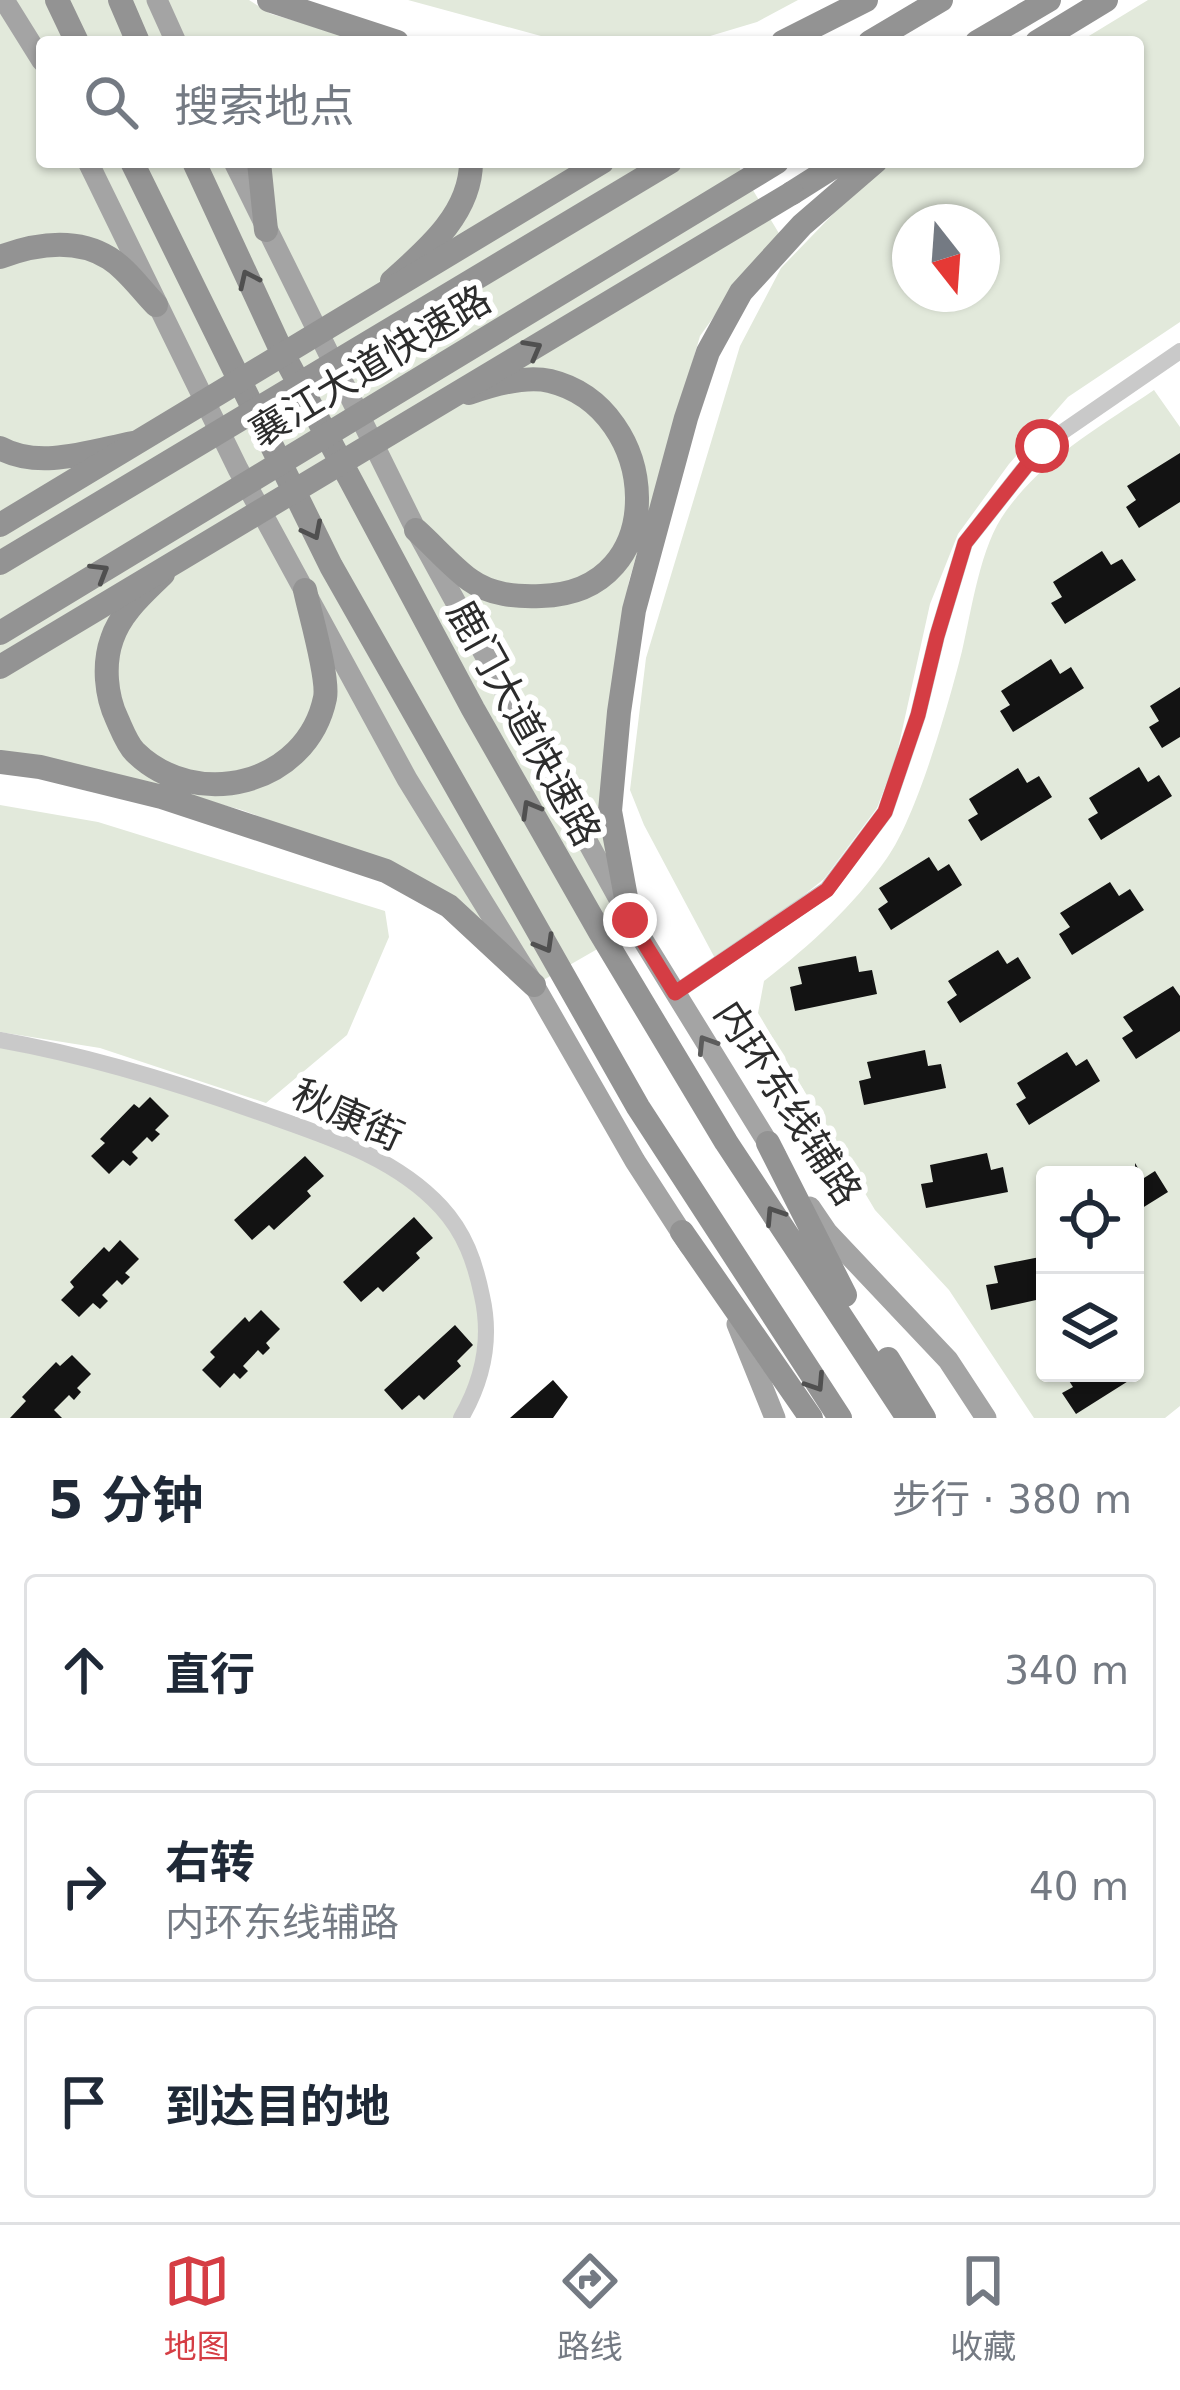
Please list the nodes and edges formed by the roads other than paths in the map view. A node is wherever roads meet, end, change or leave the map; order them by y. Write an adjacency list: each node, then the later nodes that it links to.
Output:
1 (4, 0): 19 (main road)
2 (58, 0): 10 (highway)
3 (120, 0): 11 (highway)
4 (157, 0): 12 (main road)
5 (268, 0): 13 (highway)
6 (869, 0): 14 (highway); 15 (highway)
7 (1049, 0): 17 (highway)
8 (1105, 1): 18 (highway)
9 (935, 3): 16 (highway)
10 (73, 36)
11 (135, 36)
12 (173, 36)
13 (379, 36)
14 (795, 36)
15 (811, 36)
16 (880, 36)
17 (987, 36)
18 (1047, 36)
19 (36, 51)
20 (91, 168): 33 (main road)
21 (135, 168): 56 (highway, one-way to 56)
22 (197, 168): 57 (highway, 鹿门大道快速路, one-way to 22)
23 (237, 168): 31 (main road, 内环东线辅路)
24 (260, 168): 31 (highway)
25 (470, 168): 34 (highway, bridge)
26 (592, 168): 34 (highway, bridge)
27 (660, 168): 41 (highway, 襄江大道快速路, bridge)
28 (767, 168): 44 (highway, 襄江大道快速路, one-way to 28, bridge)
29 (832, 168): 36 (highway, one-way to 29, bridge)
30 (868, 168): 47 (highway)
31 (266, 230): 40 (main road, 内环东线辅路)
32 (0, 257): 33 (highway)
33 (156, 305): 43 (main road)
34 (364, 306): 37 (highway, bridge)
35 (1180, 351): 49 (street)
36 (427, 409): 40 (highway, bridge); 42 (highway, bridge)
37 (135, 442): 38 (highway); 39 (highway, bridge)
38 (0, 448)
39 (0, 525)
40 (416, 530): 47 (main road, 内环东线辅路)
41 (0, 563)
42 (173, 563): 43 (highway, bridge); 45 (highway, bridge)
43 (305, 590): 48 (main road)
44 (0, 633)
45 (0, 667)
46 (0, 762): 48 (highway)
47 (630, 920): 49 (main road, 内环东线辅路)
48 (534, 985): 52 (main road)
49 (675, 993): 51 (main road, 内环东线辅路, one-way to 49)
50 (0, 1040): 53 (street, 秋康街)
51 (768, 1143): 58 (highway); 59 (main road, 内环东线辅路)
52 (682, 1232): 54 (main road); 55 (highway)
53 (460, 1418)
54 (776, 1418)
55 (811, 1418)
56 (840, 1418)
57 (908, 1418)
58 (924, 1418)
59 (986, 1418)

